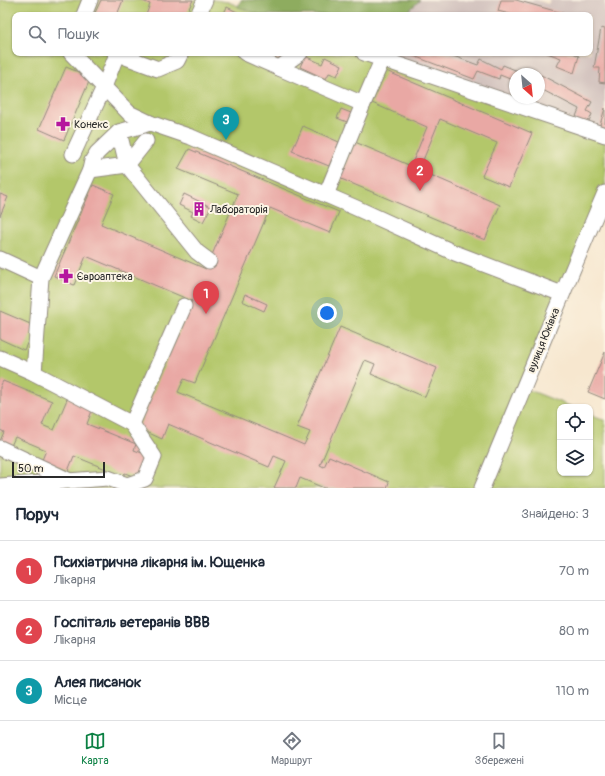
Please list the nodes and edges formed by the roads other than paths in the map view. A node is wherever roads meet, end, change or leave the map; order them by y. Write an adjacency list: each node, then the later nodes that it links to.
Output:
1 (90, 0): 3 (street)
2 (205, 0): 4 (street)
3 (85, 12)
4 (199, 12)
5 (74, 56): 14 (street)
6 (115, 56): 14 (street)
7 (124, 56): 8 (street)
8 (180, 56)
9 (252, 56): 13 (street)
10 (296, 56): 13 (street)
11 (372, 56): 12 (street)
12 (382, 60): 15 (street); 18 (street)
13 (279, 68): 15 (street)
14 (104, 87): 16 (street); 20 (street)
15 (363, 104): 24 (street)
16 (150, 123): 17 (street); 24 (street)
17 (119, 132): 21 (street); 22 (street)
18 (605, 135)
19 (146, 141): 21 (street)
20 (73, 154)
21 (127, 165): 22 (street); 28 (street)
22 (90, 170): 29 (street)
23 (605, 193): 26 (street, вулиця Юківка)
24 (326, 195): 30 (street)
25 (605, 225): 26 (street)
26 (590, 228): 30 (street, вулиця Юківка)
27 (0, 259): 29 (street)
28 (209, 261)
29 (41, 278): 33 (street)
30 (562, 294): 38 (street, вулиця Юківка)
31 (184, 306): 34 (street)
32 (0, 358): 33 (street)
33 (34, 373): 34 (street)
34 (132, 424): 36 (street)
35 (0, 448): 36 (street)
36 (71, 481): 37 (street)
37 (0, 486)
38 (482, 488)

